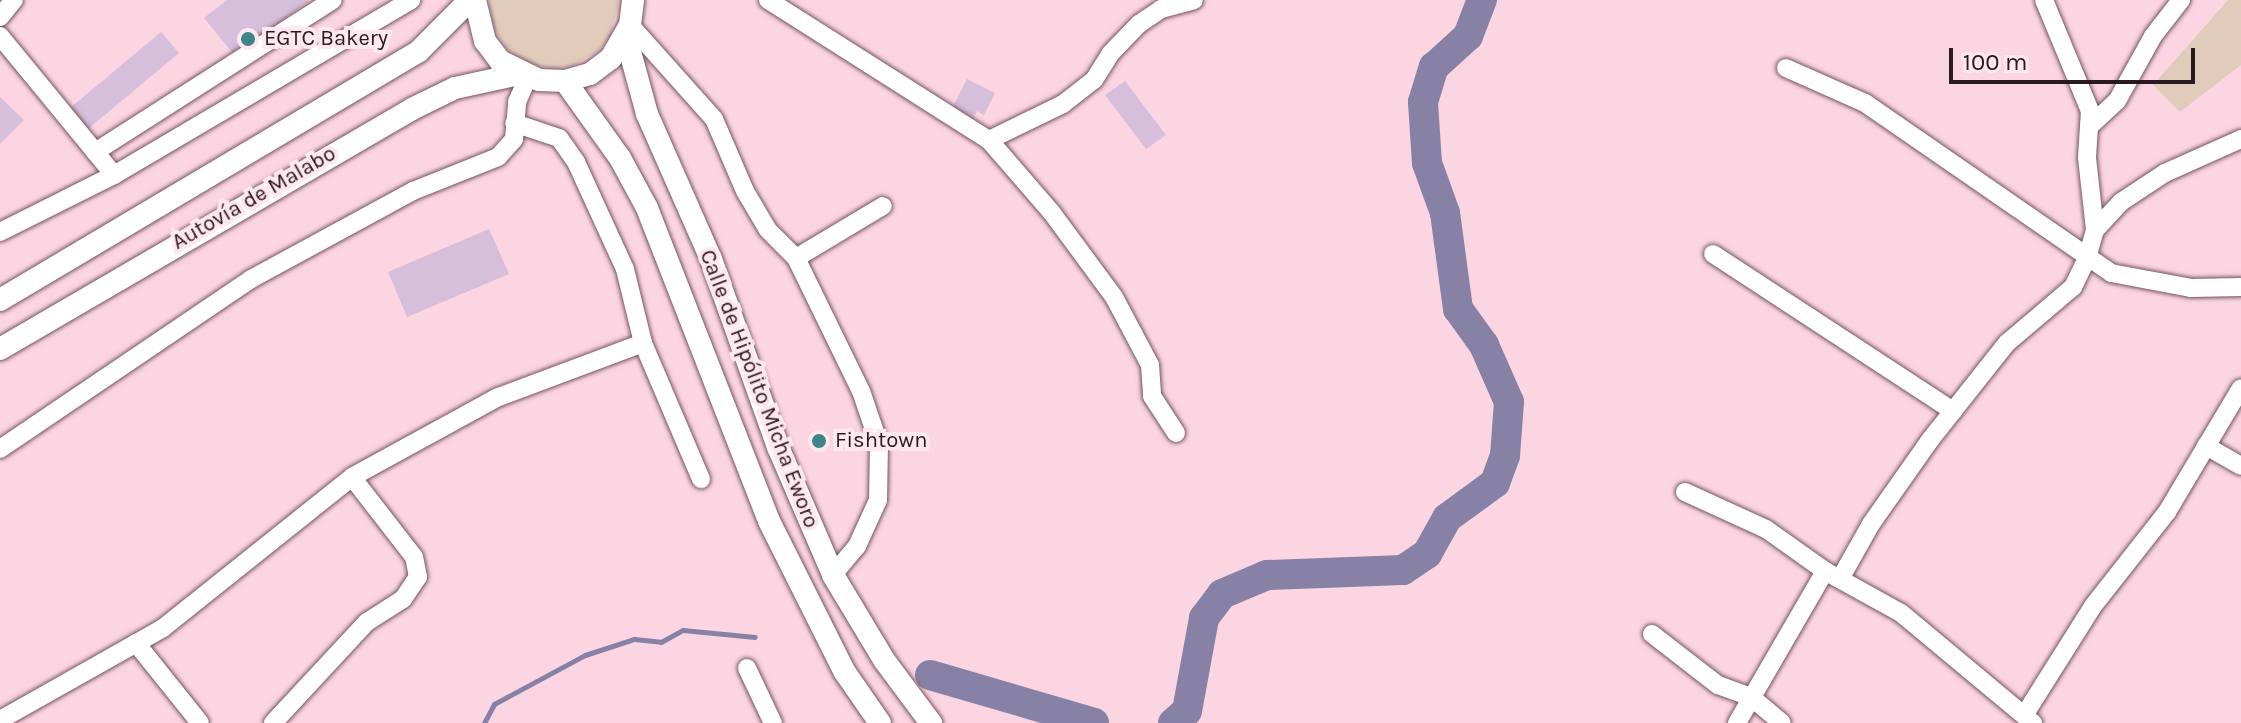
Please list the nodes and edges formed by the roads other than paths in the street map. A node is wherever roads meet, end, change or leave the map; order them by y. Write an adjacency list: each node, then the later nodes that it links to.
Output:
1 (14, 0): 10 (street)
2 (333, 0): 19 (street)
3 (411, 0): 20 (street)
4 (473, 0): 13 (main road); 28 (main road, Autovía de Malabo)
5 (768, 0): 18 (street)
6 (1194, 0): 18 (street)
7 (2044, 0): 16 (street)
8 (2181, 0): 16 (street)
9 (633, 14): 14 (main road); 25 (street); 40 (main road, Calle de Hipólito Micha Eworo)
10 (0, 17)
11 (0, 36): 19 (street)
12 (1786, 68): 26 (street)
13 (524, 75): 14 (main road, Autovía de Malabo); 15 (street); 30 (main road, Autovía de Malabo)
14 (565, 81): 51 (main road, Calle de Hipólito Micha Eworo)
15 (514, 123): 29 (street); 35 (street)
16 (2091, 125): 22 (street)
17 (2241, 139): 22 (street)
18 (989, 140): 33 (street)
19 (95, 152): 20 (street)
20 (114, 175): 23 (street)
21 (883, 206): 25 (street)
22 (2095, 230): 26 (street)
23 (0, 232)
24 (1713, 254): 32 (street)
25 (796, 258): 40 (street)
26 (2087, 258): 27 (street); 32 (street)
27 (2241, 287)
28 (0, 300)
29 (643, 343): 37 (street); 38 (street)
30 (0, 349)
31 (2241, 388): 34 (street)
32 (1953, 411): 41 (street)
33 (1176, 433)
34 (2206, 446): 36 (street); 46 (street)
35 (0, 449)
36 (2241, 466)
37 (352, 477): 43 (street); 49 (street)
38 (701, 479)
39 (1685, 492): 41 (street)
40 (833, 575): 52 (main road, Calle de Hipólito Micha Eworo)
41 (1832, 575): 45 (street); 46 (street)
42 (1652, 634): 45 (street)
43 (136, 643): 47 (street); 48 (street)
44 (747, 668): 50 (street)
45 (1751, 697): 53 (street); 54 (street)
46 (2029, 718)
47 (0, 720)
48 (200, 723)
49 (273, 723)
50 (773, 723)
51 (880, 723)
52 (931, 723)
53 (1737, 723)
54 (1782, 723)

